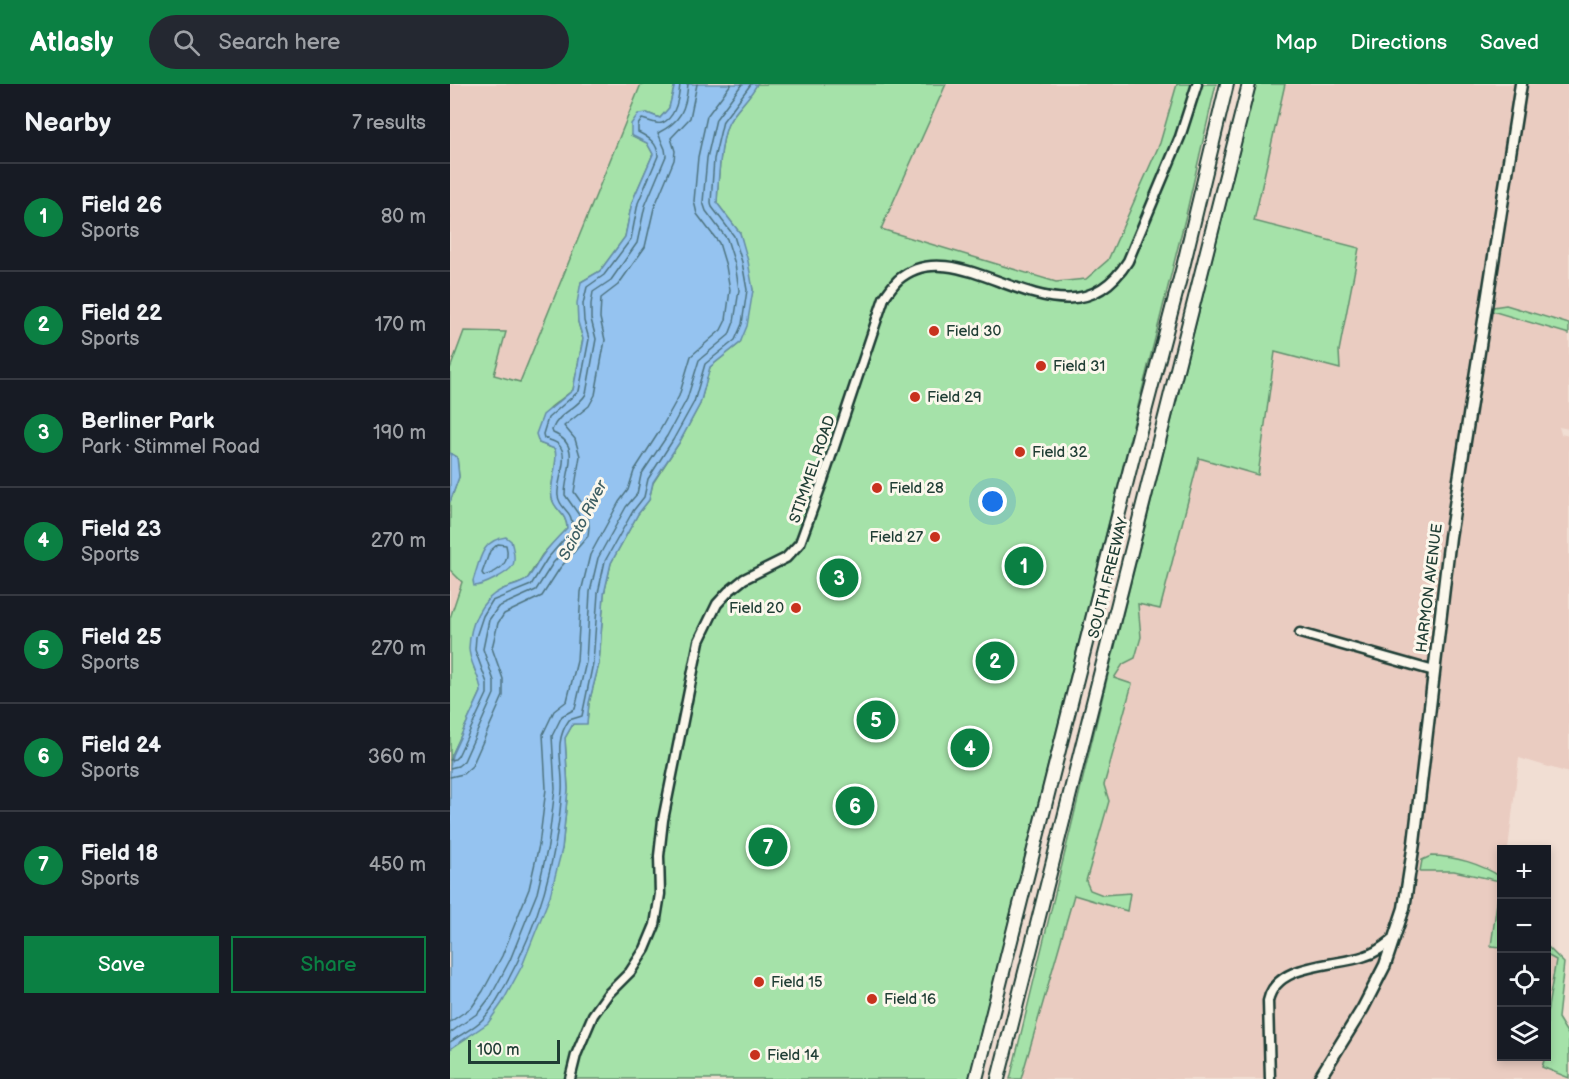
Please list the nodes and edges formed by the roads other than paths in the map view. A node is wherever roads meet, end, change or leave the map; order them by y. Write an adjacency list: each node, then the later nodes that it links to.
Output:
1 (1197, 84): 8 (street, STIMMEL ROAD)
2 (1227, 84): 9 (highway, SOUTH FREEWAY)
3 (1249, 84): 10 (highway, SOUTH FREEWAY)
4 (1521, 84): 6 (main road, HARMON AVENUE)
5 (1300, 633): 6 (street)
6 (1434, 671): 7 (main road, HARMON AVENUE)
7 (1396, 936): 11 (street); 12 (main road, HARMON AVENUE)
8 (570, 1079)
9 (976, 1079)
10 (998, 1079)
11 (1270, 1079)
12 (1319, 1079)

